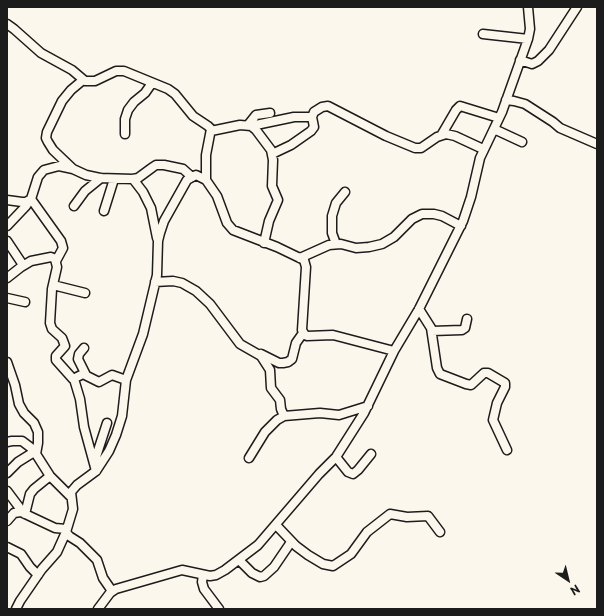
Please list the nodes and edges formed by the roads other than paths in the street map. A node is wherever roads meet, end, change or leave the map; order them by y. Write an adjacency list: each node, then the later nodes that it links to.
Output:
1 (528, 7): 5 (street)
2 (574, 8): 6 (street)
3 (7, 24): 7 (street)
4 (483, 34): 5 (street)
5 (528, 39): 6 (street)
6 (520, 60): 9 (street)
7 (83, 80): 8 (street); 22 (street)
8 (152, 83): 15 (street); 16 (street)
9 (506, 100): 12 (street); 19 (street)
10 (270, 113): 13 (street)
11 (312, 117): 13 (street); 17 (street); 21 (street)
12 (499, 118): 14 (street); 17 (street)
13 (249, 125): 15 (street); 21 (street)
14 (494, 129): 18 (street); 20 (street)
15 (211, 131): 27 (street)
16 (125, 134)
17 (442, 134): 20 (street)
18 (522, 142)
19 (597, 144)
20 (483, 149): 34 (street)
21 (272, 154): 37 (street)
22 (73, 169): 24 (street); 30 (street)
23 (192, 177): 26 (street); 27 (street); 36 (street)
24 (101, 178): 25 (street); 31 (street)
25 (114, 179): 26 (street); 32 (street)
26 (133, 179): 36 (street)
27 (206, 180): 37 (street)
28 (344, 192): 38 (street)
29 (7, 200): 30 (street)
30 (30, 200): 33 (street); 40 (street)
31 (74, 206)
32 (104, 210)
33 (7, 226)
34 (461, 226): 38 (street); 48 (street)
35 (7, 241): 41 (street)
36 (158, 241): 43 (street)
37 (264, 243): 39 (street)
38 (336, 244): 39 (street)
39 (300, 258): 51 (street)
40 (56, 261): 41 (street); 44 (street)
41 (24, 265): 42 (street)
42 (7, 278)
43 (155, 282): 54 (street); 59 (street)
44 (53, 286): 45 (street); 58 (street)
45 (85, 293)
46 (7, 298): 47 (street)
47 (25, 302)
48 (419, 309): 50 (street); 53 (street)
49 (467, 319): 50 (street)
50 (432, 331): 64 (street)
51 (303, 333): 53 (street); 54 (street)
52 (84, 348): 56 (street)
53 (394, 352): 60 (street)
54 (258, 354): 61 (street)
55 (7, 362): 57 (street)
56 (86, 375): 58 (street); 59 (street)
57 (10, 379): 65 (street)
58 (74, 379): 69 (street)
59 (126, 380): 69 (street)
60 (368, 406): 61 (street); 67 (street)
61 (284, 416): 68 (street)
62 (108, 423): 69 (street)
63 (7, 442): 65 (street)
64 (507, 450)
65 (35, 453): 70 (street); 71 (street)
66 (371, 454): 67 (street)
67 (336, 457): 76 (street)
68 (249, 458)
69 (95, 467): 73 (street)
70 (7, 472)
71 (50, 476): 73 (street); 74 (street)
72 (7, 491): 74 (street)
73 (71, 497): 77 (street)
74 (23, 513): 75 (street); 77 (street)
75 (7, 521)
76 (276, 526): 79 (street); 81 (street)
77 (66, 530): 82 (street); 84 (street)
78 (440, 532): 79 (street)
79 (291, 542): 81 (street)
80 (7, 547): 82 (street)
81 (239, 560): 83 (street)
82 (38, 575): 86 (street)
83 (203, 576): 84 (street); 87 (street)
84 (112, 591): 85 (street)
85 (100, 608)
86 (16, 609)
87 (219, 609)

